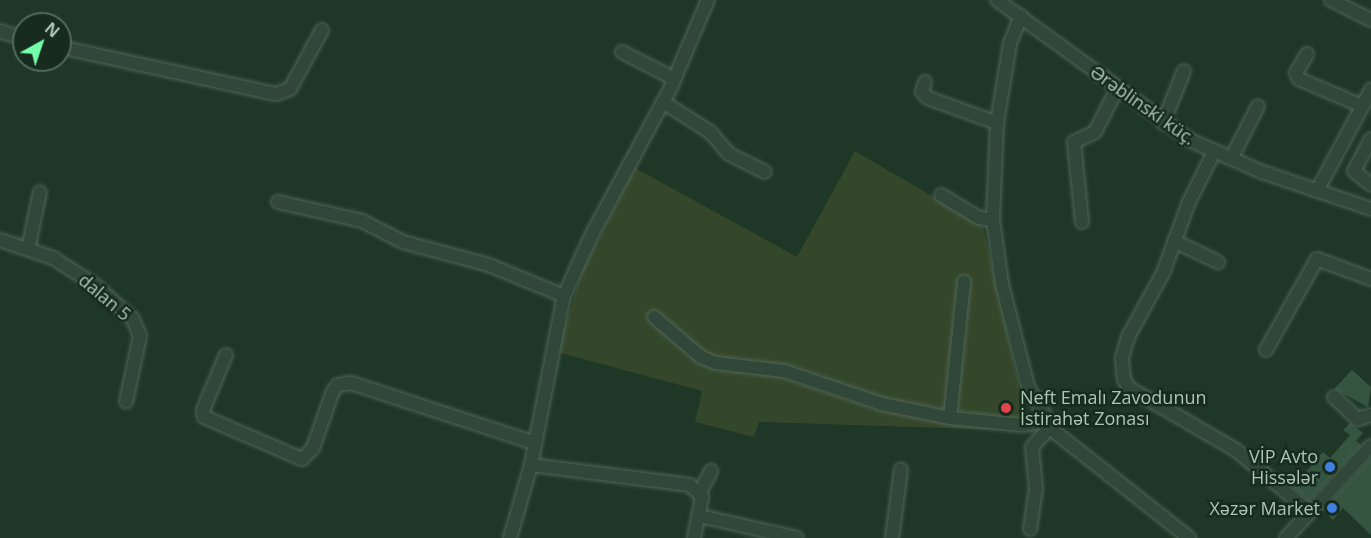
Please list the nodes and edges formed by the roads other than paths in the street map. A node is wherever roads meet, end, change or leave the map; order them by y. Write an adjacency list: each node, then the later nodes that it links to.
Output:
1 (707, 0): 11 (street)
2 (997, 0): 4 (street, Ərəblinski küç.)
3 (1331, 0): 5 (street)
4 (1021, 16): 13 (street, Ərəblinski küç.); 18 (street)
5 (1371, 20)
6 (322, 30): 7 (street)
7 (72, 50)
8 (622, 52): 11 (street)
9 (1306, 54): 17 (street)
10 (1184, 71): 19 (street)
11 (675, 79): 15 (street)
12 (925, 82): 18 (street)
13 (1117, 89): 19 (street, Ərəblinski küç.); 31 (street)
14 (1371, 90): 17 (street)
15 (663, 102): 23 (street); 38 (street)
16 (1258, 106): 22 (street)
17 (1362, 106): 25 (street)
18 (997, 123): 30 (street)
19 (1163, 123): 21 (street, Ərəblinski küç.)
20 (1371, 140): 24 (street)
21 (1214, 152): 22 (street, Ərəblinski küç.); 33 (street)
22 (1231, 159): 25 (street, Ərəblinski küç.)
23 (765, 172)
24 (1371, 185)
25 (1317, 191): 29 (street, Ərəblinski küç.)
26 (40, 192): 34 (street)
27 (941, 195): 30 (street)
28 (278, 202): 38 (street)
29 (1371, 209)
30 (993, 220): 46 (street)
31 (1082, 222)
32 (0, 240): 34 (street, dalan 5)
33 (1174, 241): 35 (street); 53 (street)
34 (27, 249): 43 (street, dalan 5)
35 (1218, 262)
36 (1371, 279): 40 (street)
37 (964, 282): 45 (street)
38 (564, 296): 47 (street)
39 (654, 317): 45 (street)
40 (1266, 350)
41 (226, 355): 47 (street)
42 (1334, 397): 44 (street)
43 (126, 402)
44 (1371, 415)
45 (950, 418): 46 (street)
46 (1049, 424): 55 (street); 61 (street)
47 (535, 443): 49 (street)
48 (1371, 446): 53 (street)
49 (531, 465): 52 (street); 57 (street)
50 (901, 470): 60 (street)
51 (711, 471): 52 (street)
52 (700, 492): 54 (street)
53 (1310, 512): 56 (street)
54 (700, 516): 58 (street); 59 (street)
55 (1030, 529)
56 (1290, 537)
57 (510, 538)
58 (694, 538)
59 (797, 538)
60 (892, 538)
61 (1189, 538)

